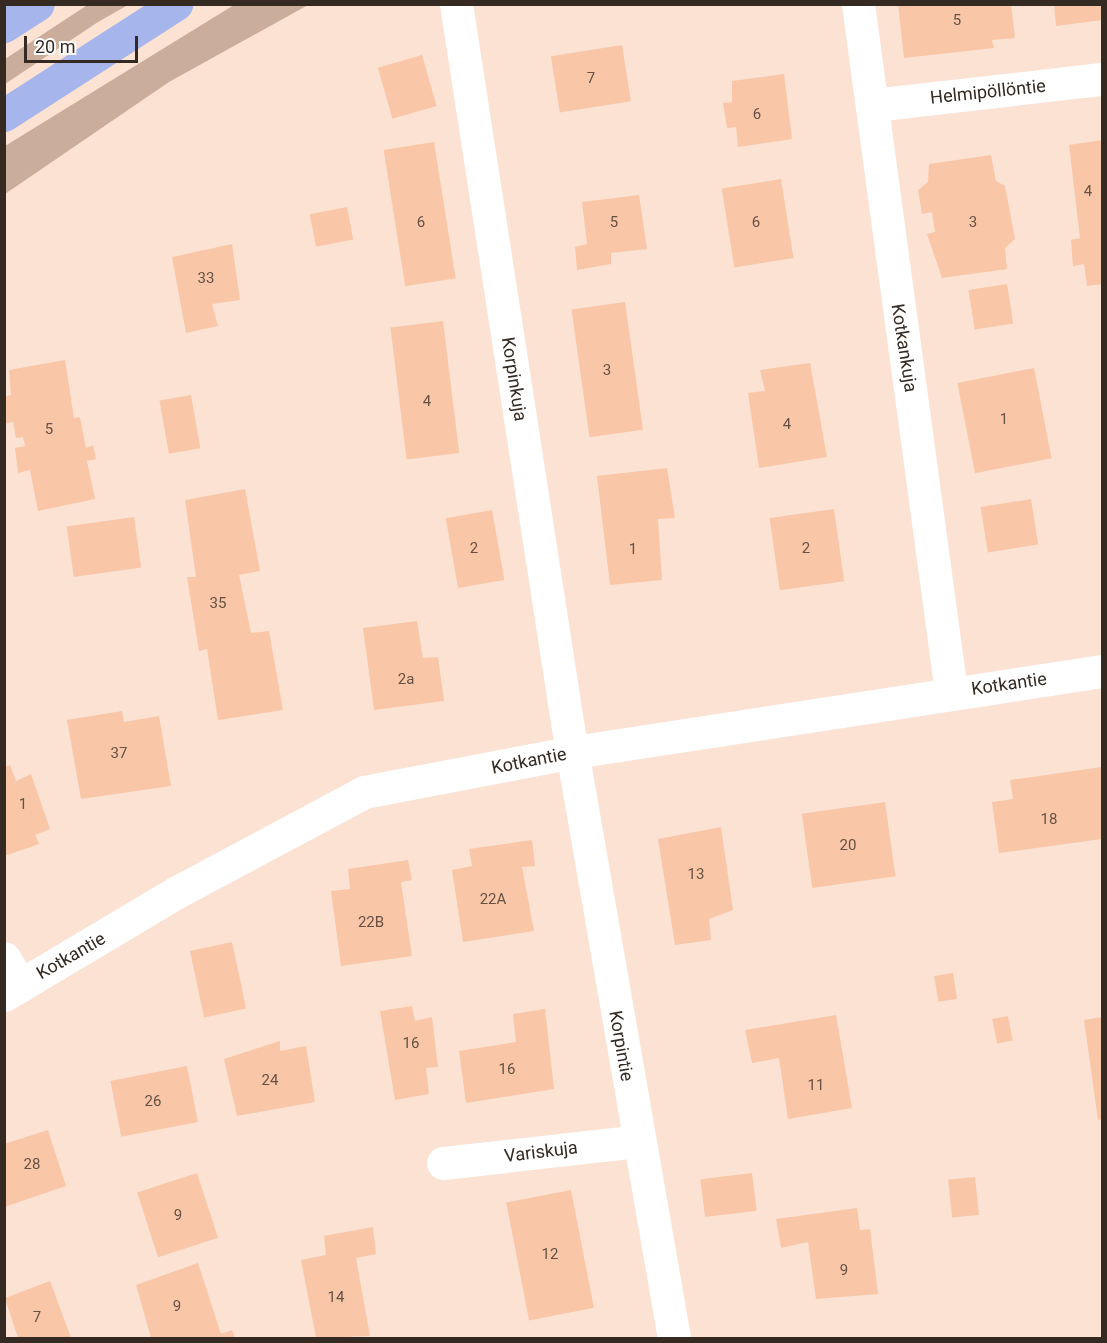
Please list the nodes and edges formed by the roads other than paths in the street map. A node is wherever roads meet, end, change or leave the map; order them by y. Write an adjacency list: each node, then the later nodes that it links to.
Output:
1 (38, 4): 5 (main road)
2 (176, 4): 8 (main road)
3 (456, 4): 11 (street, Korpinkuja)
4 (858, 4): 7 (street, Kotkankuja)
5 (4, 26)
6 (1102, 79): 7 (street, Helmipöllöntie)
7 (873, 105): 10 (street, Kotkankuja)
8 (4, 115)
9 (1102, 671): 10 (street, Kotkantie)
10 (951, 692): 11 (street, Kotkantie)
11 (574, 752): 12 (street, Kotkantie); 13 (street, Korpintie)
12 (10, 979)
13 (639, 1141): 14 (street, Variskuja); 15 (street, Korpintie)
14 (443, 1163)
15 (674, 1338)

